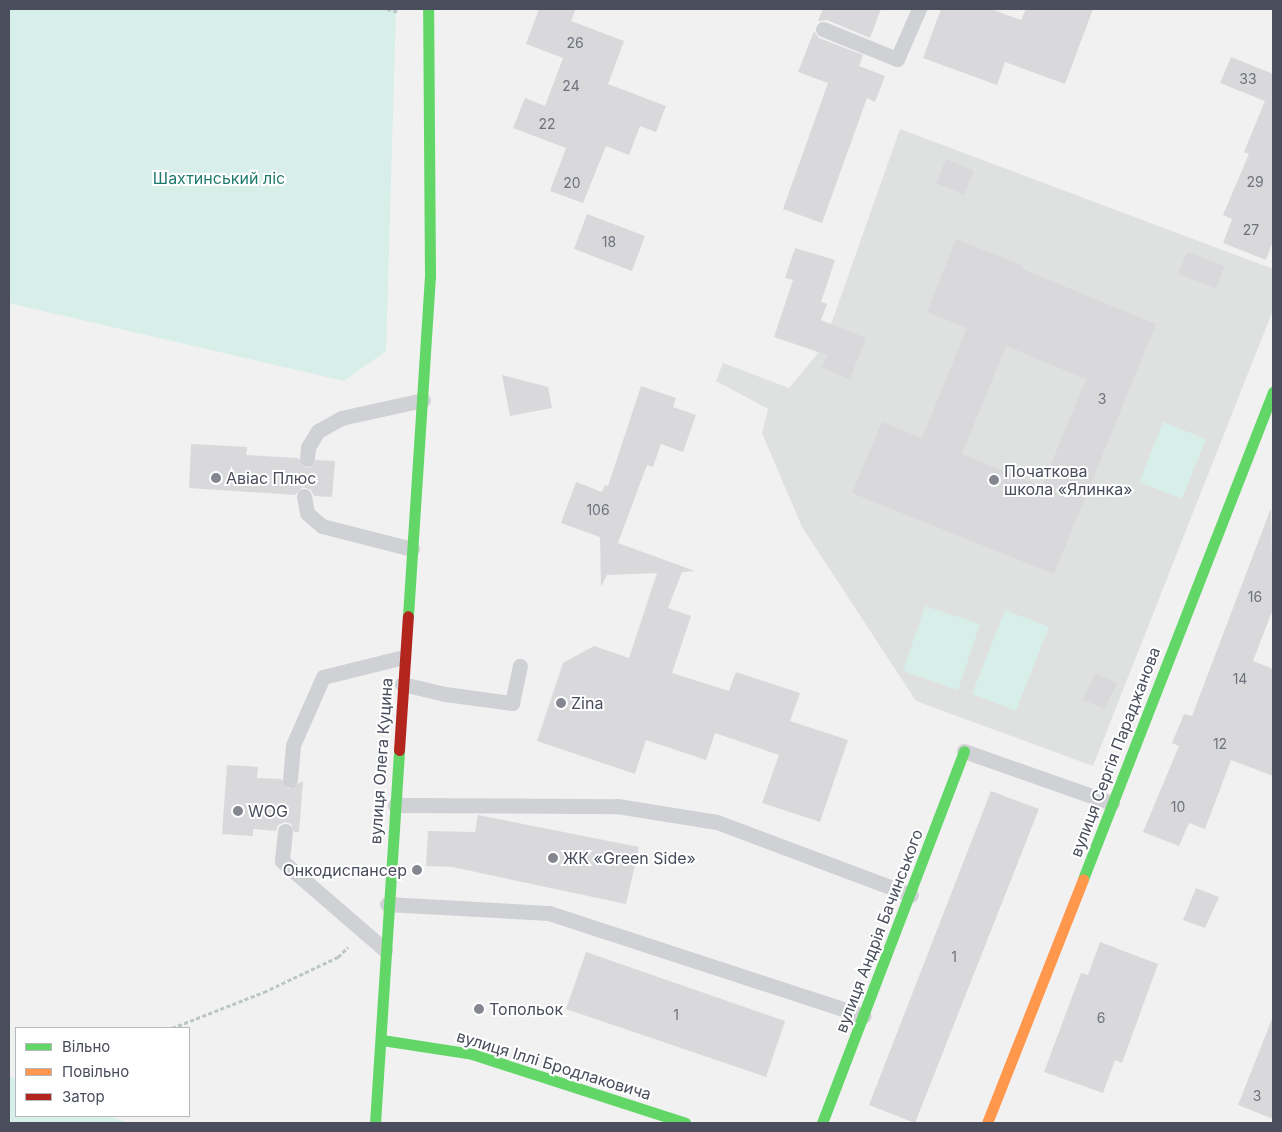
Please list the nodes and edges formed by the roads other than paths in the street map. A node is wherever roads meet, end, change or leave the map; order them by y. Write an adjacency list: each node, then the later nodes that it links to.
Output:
1 (428, 9): 5 (street, вулиця Олега Куцина)
2 (919, 9): 3 (lane)
3 (823, 29)
4 (1273, 392): 14 (street, вулиця Сергія Параджанова)
5 (423, 400): 6 (lane); 8 (street, вулиця Олега Куцина)
6 (306, 459)
7 (304, 496): 8 (lane)
8 (412, 549): 9 (street, вулиця Олега Куцина)
9 (404, 657): 11 (street, вулиця Олега Куцина); 13 (lane)
10 (520, 666): 11 (lane)
11 (402, 684): 15 (street, вулиця Олега Куцина)
12 (964, 751): 14 (lane); 17 (street, вулиця Андрія Бачинського)
13 (290, 780)
14 (1112, 803): 25 (street, вулиця Сергія Параджанова)
15 (395, 806): 17 (lane); 18 (street, вулиця Олега Куцина)
16 (285, 832): 19 (lane)
17 (911, 895): 20 (street, вулиця Андрія Бачинського)
18 (388, 904): 19 (street, вулиця Олега Куцина); 20 (lane)
19 (385, 950): 21 (street, вулиця Олега Куцина)
20 (864, 1016): 24 (street, вулиця Андрія Бачинського)
21 (382, 1040): 22 (street, вулиця Олега Куцина); 23 (street, вулиця Іллі Бродлаковича)
22 (375, 1123)
23 (685, 1123)
24 (822, 1123)
25 (987, 1123)

